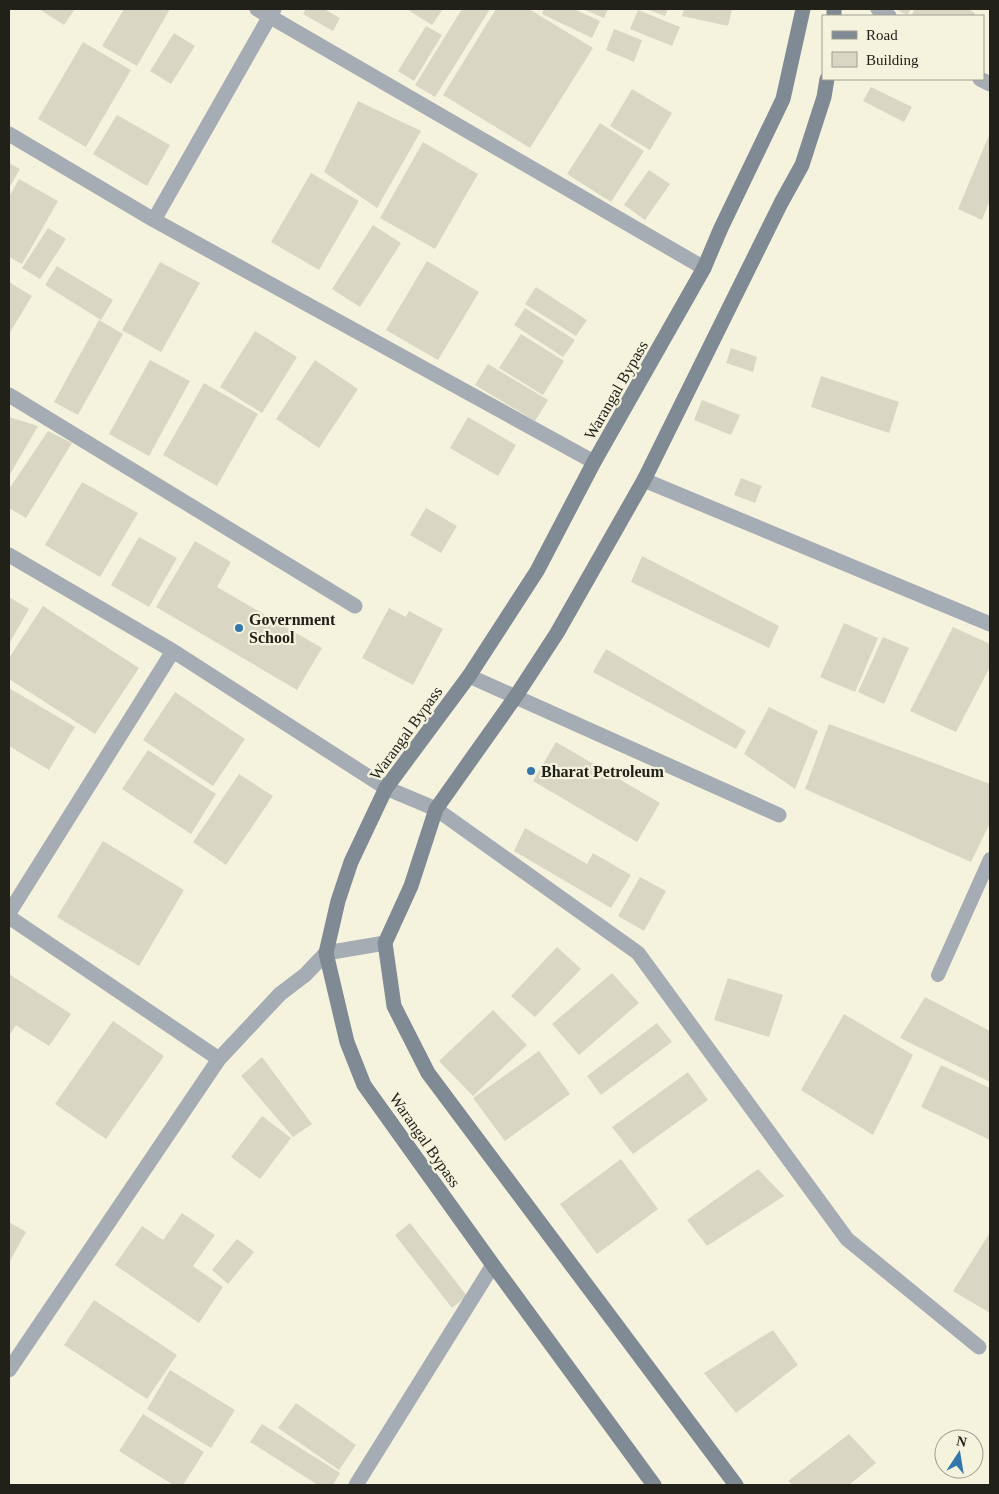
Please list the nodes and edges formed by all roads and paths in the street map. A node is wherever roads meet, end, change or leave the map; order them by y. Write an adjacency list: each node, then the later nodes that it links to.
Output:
1 (803, 9): 6 (main road, Warangal Bypass)
2 (267, 11): 5 (street); 6 (street)
3 (827, 80): 9 (main road)
4 (9, 134): 5 (street)
5 (154, 220): 8 (street)
6 (704, 268): 8 (main road, Warangal Bypass)
7 (9, 395): 11 (street)
8 (594, 462): 14 (main road, Warangal Bypass)
9 (644, 480): 12 (street); 15 (main road)
10 (9, 555): 13 (street)
11 (355, 606)
12 (990, 624)
13 (173, 651): 16 (street); 20 (street)
14 (469, 676): 15 (street); 16 (main road, Warangal Bypass)
15 (516, 696): 17 (main road); 18 (street)
16 (386, 788): 17 (street); 22 (main road, Warangal Bypass)
17 (436, 809): 21 (main road); 26 (street)
18 (779, 815)
19 (990, 859): 23 (lane)
20 (9, 915): 24 (street)
21 (385, 943): 22 (street); 30 (main road)
22 (326, 953): 24 (street); 25 (main road, Warangal Bypass)
23 (938, 975)
24 (219, 1058): 27 (street)
25 (493, 1265): 28 (street); 29 (main road, Warangal Bypass)
26 (979, 1347)
27 (9, 1370)
28 (356, 1485)
29 (654, 1485)
30 (736, 1485)

